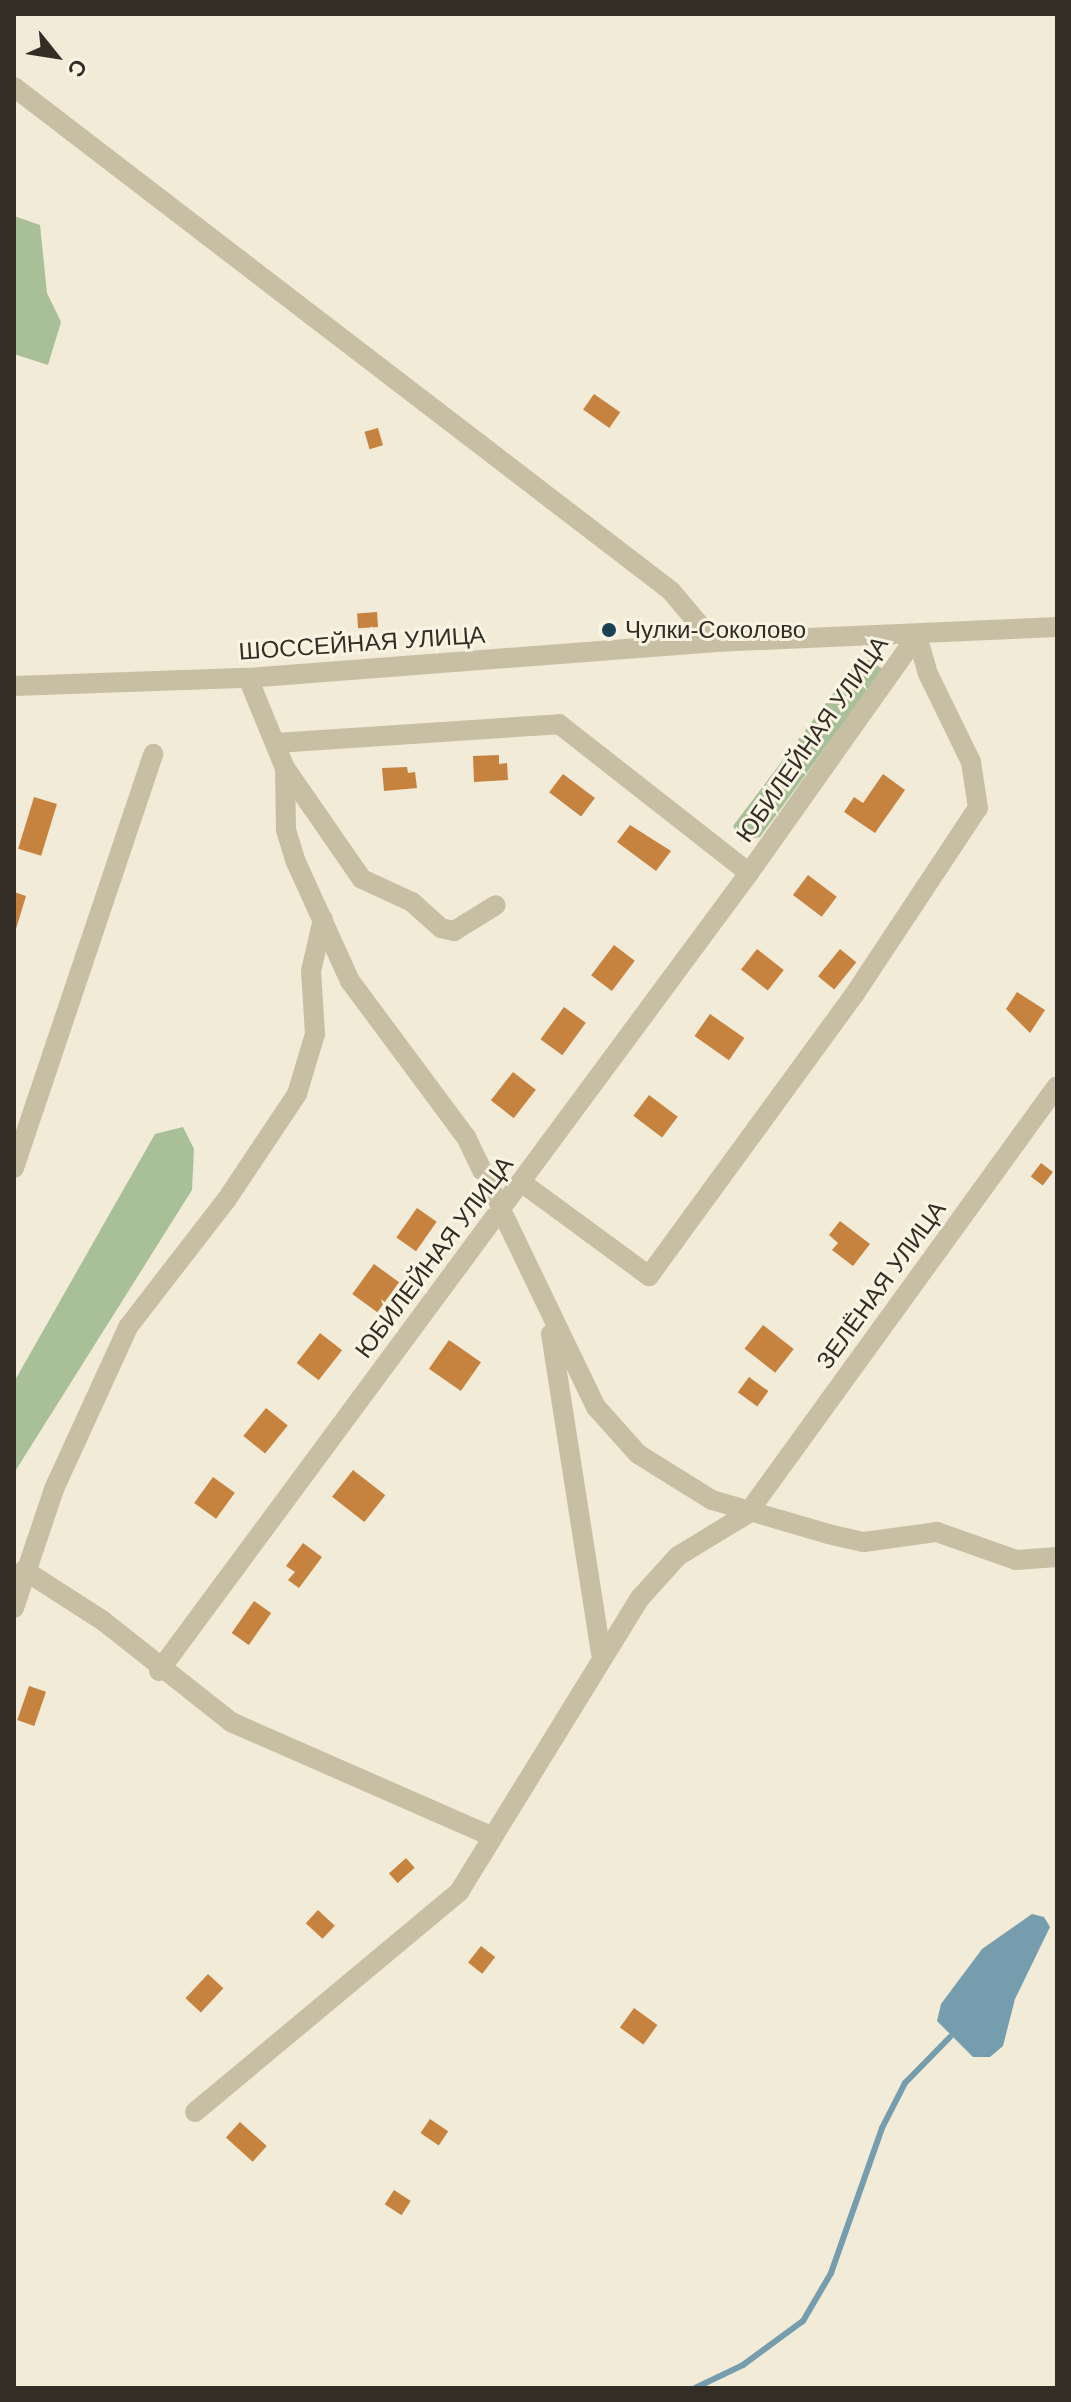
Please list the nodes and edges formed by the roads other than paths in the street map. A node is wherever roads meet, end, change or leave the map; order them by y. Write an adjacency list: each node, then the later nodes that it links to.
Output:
1 (14, 87): 4 (street)
2 (1057, 627): 3 (street, ШОССЕЙНАЯ УЛИЦА)
3 (917, 636): 4 (street, ШОССЕЙНАЯ УЛИЦА); 10 (street, ЮБИЛЕЙНАЯ УЛИЦА); 15 (street)
4 (714, 642): 5 (street, ШОССЕЙНАЯ УЛИЦА)
5 (248, 678): 6 (street, ШОССЕЙНАЯ УЛИЦА); 7 (street)
6 (14, 688)
7 (276, 743): 9 (street); 10 (street, ЮБИЛЕЙНАЯ УЛИЦА)
8 (153, 754): 14 (street)
9 (285, 768): 11 (street); 12 (street)
10 (749, 873): 15 (street, ЮБИЛЕЙНАЯ УЛИЦА)
11 (496, 905)
12 (323, 919): 16 (street); 20 (street)
13 (1057, 1086): 18 (street, ЗЕЛЁНАЯ УЛИЦА)
14 (14, 1168)
15 (521, 1182): 16 (street, ЮБИЛЕЙНАЯ УЛИЦА)
16 (501, 1210): 17 (street); 23 (street, ЮБИЛЕЙНАЯ УЛИЦА)
17 (549, 1322): 18 (street); 22 (street)
18 (747, 1514): 19 (street); 22 (street)
19 (1057, 1557)
20 (24, 1570): 21 (street); 23 (street)
21 (14, 1608)
22 (601, 1653): 24 (street)
23 (159, 1671): 24 (street)
24 (491, 1836): 25 (street)
25 (195, 2112)

